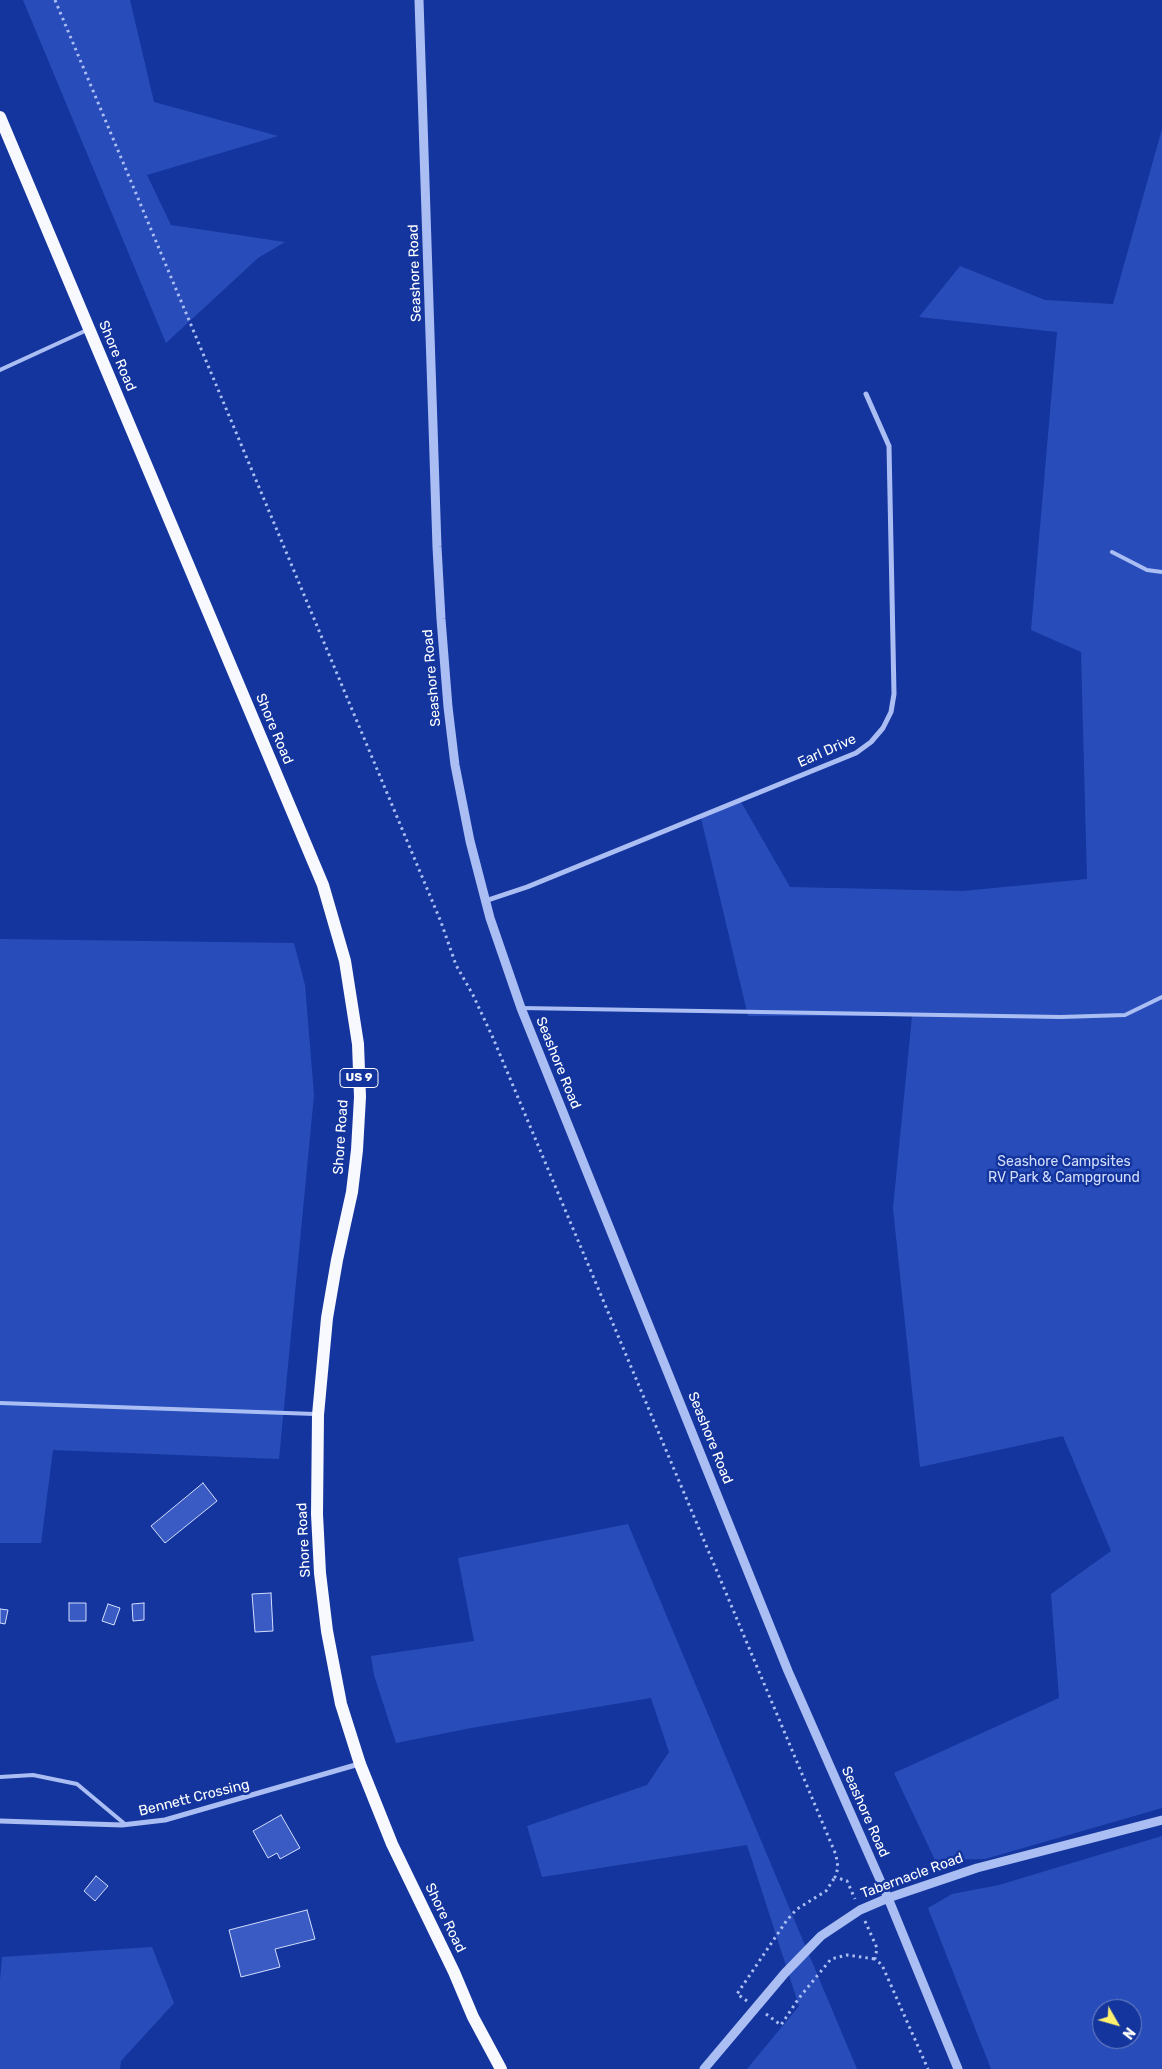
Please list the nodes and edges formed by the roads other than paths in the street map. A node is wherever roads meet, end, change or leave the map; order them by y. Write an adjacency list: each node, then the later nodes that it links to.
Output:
1 (419, 0): 8 (street, Seashore Road)
2 (0, 117): 3 (main road, Shore Road / US 9)
3 (89, 329): 4 (lane); 12 (main road, Shore Road / US 9)
4 (0, 370)
5 (866, 394): 8 (street, Earl Drive)
6 (1112, 552): 7 (lane)
7 (1162, 572)
8 (485, 901): 10 (street, Seashore Road)
9 (1162, 997): 10 (lane)
10 (522, 1008): 18 (street, Seashore Road)
11 (0, 1403): 12 (lane)
12 (318, 1415): 13 (main road, Shore Road / US 9)
13 (360, 1764): 17 (street, Bennett Crossing); 19 (main road, Shore Road / US 9)
14 (0, 1778): 17 (lane)
15 (1162, 1820): 18 (street, Tabernacle Road)
16 (0, 1821): 17 (street, Bennett Crossing)
17 (126, 1825)
18 (888, 1898): 20 (street, Tabernacle Road); 21 (street, Seashore Road)
19 (501, 2069)
20 (704, 2069)
21 (958, 2069)

